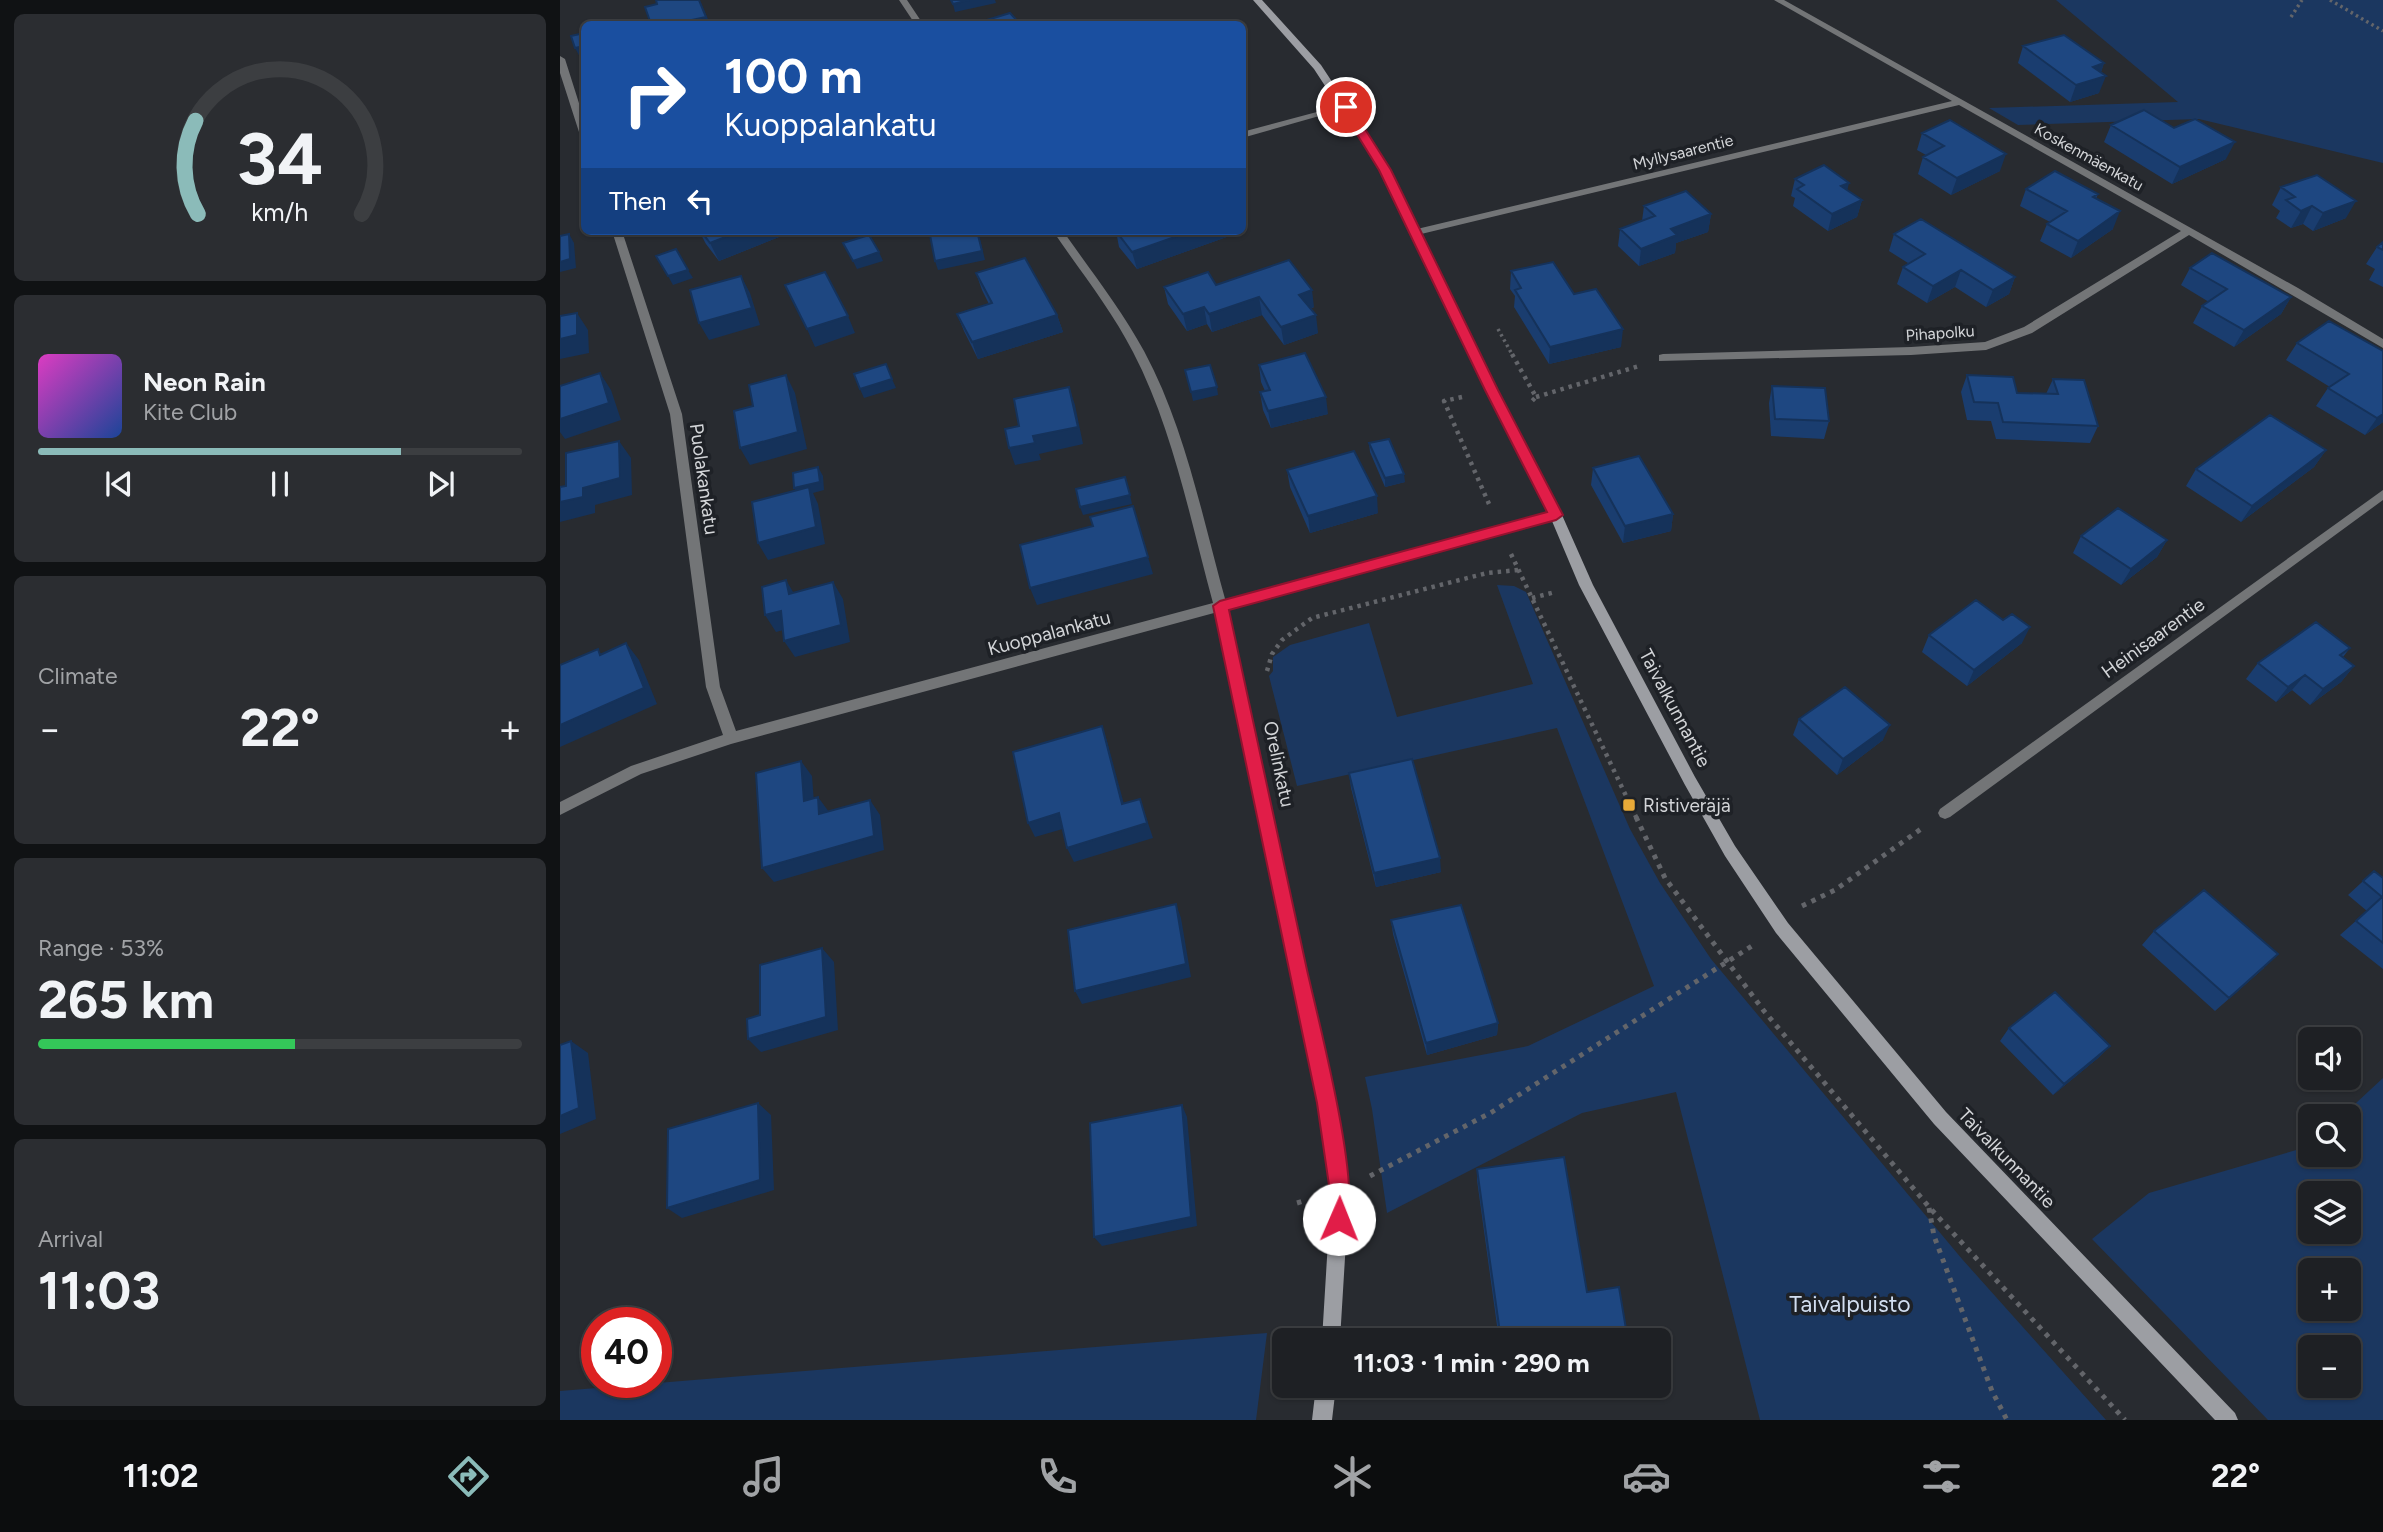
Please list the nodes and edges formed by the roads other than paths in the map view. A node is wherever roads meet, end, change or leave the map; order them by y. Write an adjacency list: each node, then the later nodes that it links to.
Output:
1 (903, 0): 4 (street)
2 (1256, 0): 7 (street, Taivalkunnantie)
3 (1778, 0): 6 (street, Koskenmäenkatu)
4 (917, 21)
5 (560, 59): 8 (street)
6 (1957, 103): 10 (street, Koskenmäenkatu); 11 (street, Myllysaarentie)
7 (1346, 107): 9 (street); 11 (street, Taivalkunnantie)
8 (581, 123)
9 (1246, 134)
10 (2188, 231): 14 (street, Koskenmäenkatu); 15 (street, Pihapolku)
11 (1417, 232): 17 (street, Taivalkunnantie)
12 (618, 235): 19 (street, Puolakankatu)
13 (1061, 235): 18 (street, Orelinkatu)
14 (2383, 344)
15 (1663, 358)
16 (2383, 494): 21 (street, Heinisaarentie)
17 (1556, 515): 18 (street, Kuoppalankatu); 25 (street, Taivalkunnantie)
18 (1220, 606): 19 (street, Kuoppalankatu); 22 (street, Orelinkatu)
19 (731, 738): 20 (street, Kuoppalankatu)
20 (560, 809)
21 (1945, 813)
22 (1332, 1328)
23 (1325, 1398): 24 (street)
24 (1322, 1420)
25 (2228, 1420)

